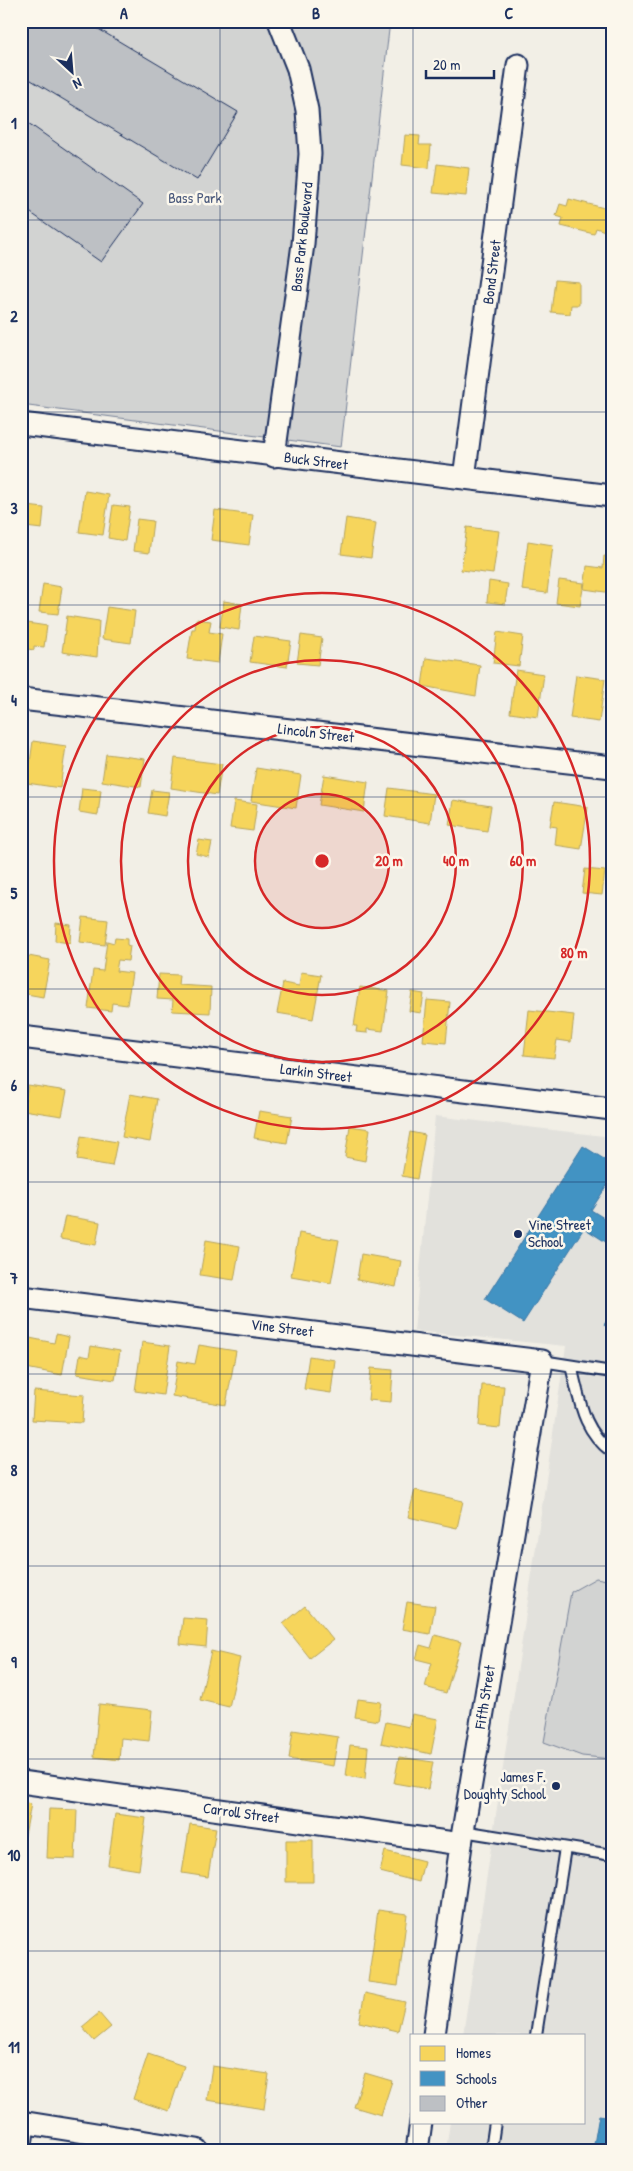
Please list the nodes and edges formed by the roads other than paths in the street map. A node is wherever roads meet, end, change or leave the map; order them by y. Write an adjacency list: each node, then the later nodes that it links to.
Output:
1 (279, 21): 4 (street, Bass Park Boulevard)
2 (518, 65): 5 (street, Bond Street)
3 (21, 424): 4 (street, Buck Street)
4 (274, 456): 5 (street, Buck Street)
5 (464, 478): 6 (street, Buck Street)
6 (612, 496)
7 (21, 699): 8 (street, Lincoln Street)
8 (612, 767)
9 (21, 1037): 10 (street, Larkin Street)
10 (612, 1109)
11 (21, 1296): 12 (street, Vine Street)
12 (542, 1361): 13 (lane); 18 (street, Fifth Street)
13 (572, 1366): 14 (lane); 15 (lane)
14 (612, 1372)
15 (608, 1449): 16 (lane)
16 (612, 1458)
17 (21, 1782): 18 (street, Carroll Street)
18 (462, 1838): 19 (lane); 21 (street, Fifth Street)
19 (565, 1848): 20 (lane); 22 (lane)
20 (612, 1855)
21 (434, 2034)
22 (536, 2034)
23 (23, 2122): 26 (street); 27 (street)
24 (421, 2124): 28 (street)
25 (495, 2124): 29 (lane)
26 (21, 2146)
27 (197, 2150)
28 (417, 2150)
29 (491, 2150)

